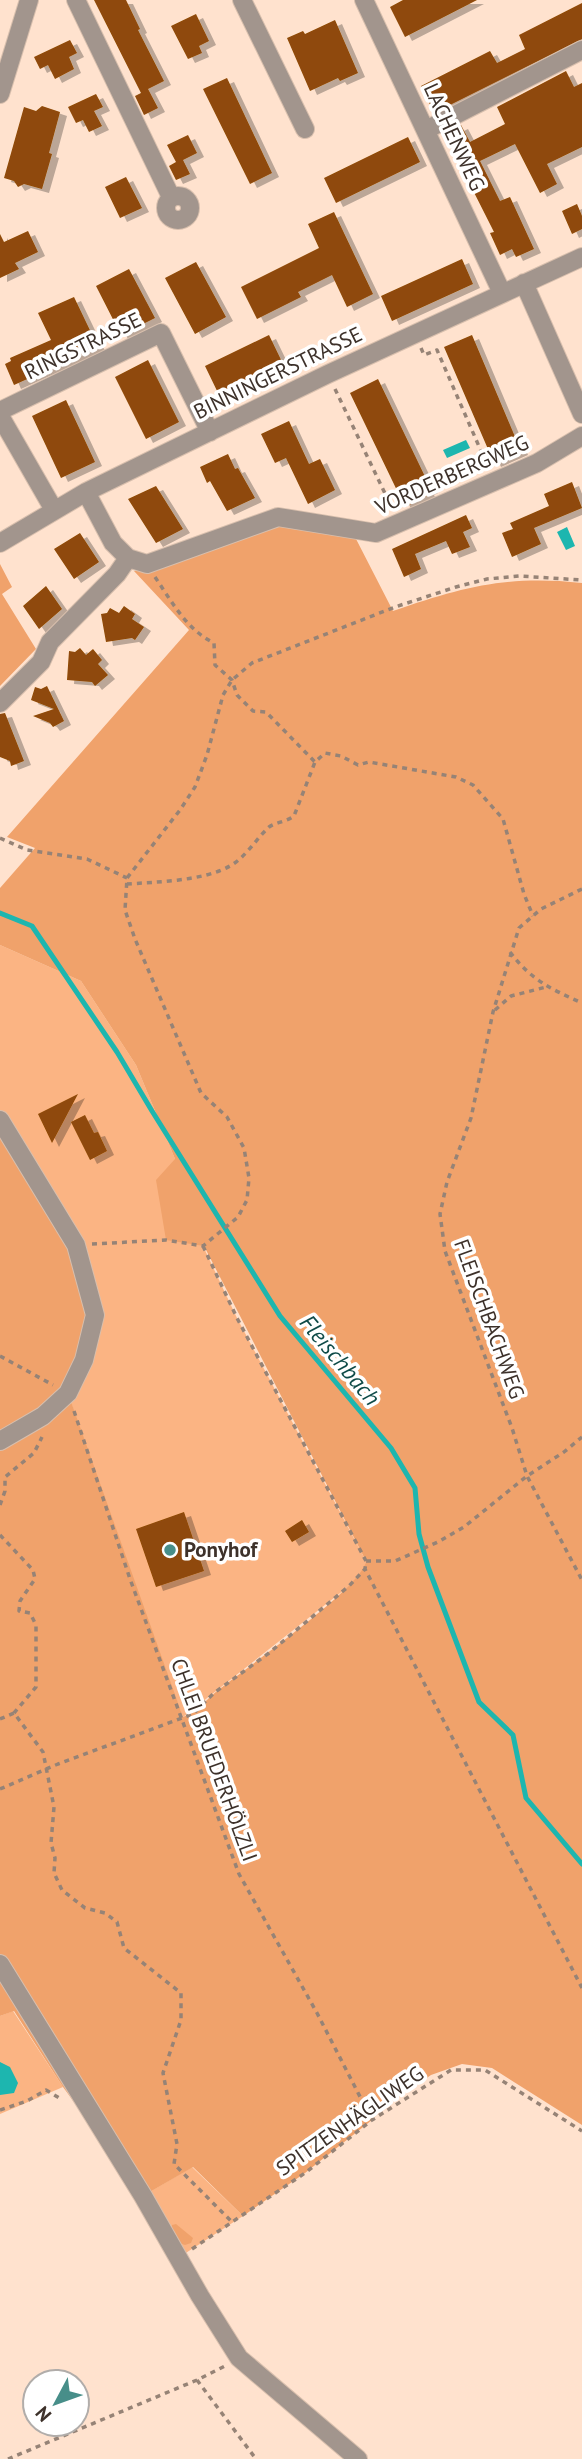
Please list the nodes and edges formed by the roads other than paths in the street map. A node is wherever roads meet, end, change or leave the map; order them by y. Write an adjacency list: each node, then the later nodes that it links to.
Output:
1 (29, 0): 6 (street)
2 (76, 0): 9 (street)
3 (242, 0): 7 (street)
4 (364, 0): 8 (street, LACHENWEG)
5 (582, 50): 8 (street)
6 (0, 94)
7 (305, 129)
8 (426, 130): 12 (street, LACHENWEG)
9 (171, 197)
10 (582, 257): 11 (street, BINNINGERSTRASSE)
11 (524, 283): 12 (street, BINNINGERSTRASSE); 14 (street)
12 (502, 293): 15 (street, BINNINGERSTRASSE)
13 (0, 413): 15 (street, RINGSTRASSE); 18 (street, RINGSTRASSE)
14 (582, 414)
15 (210, 432): 17 (street, BINNINGERSTRASSE)
16 (582, 436): 20 (street, VORDERBERGWEG)
17 (86, 492): 18 (street, BINNINGERSTRASSE); 20 (street)
18 (54, 510): 19 (street, BINNINGERSTRASSE)
19 (0, 542)
20 (128, 558): 21 (street)
21 (0, 703)
22 (0, 1120): 23 (street)
23 (0, 1441)
24 (0, 1964): 25 (street)
25 (358, 2459)

